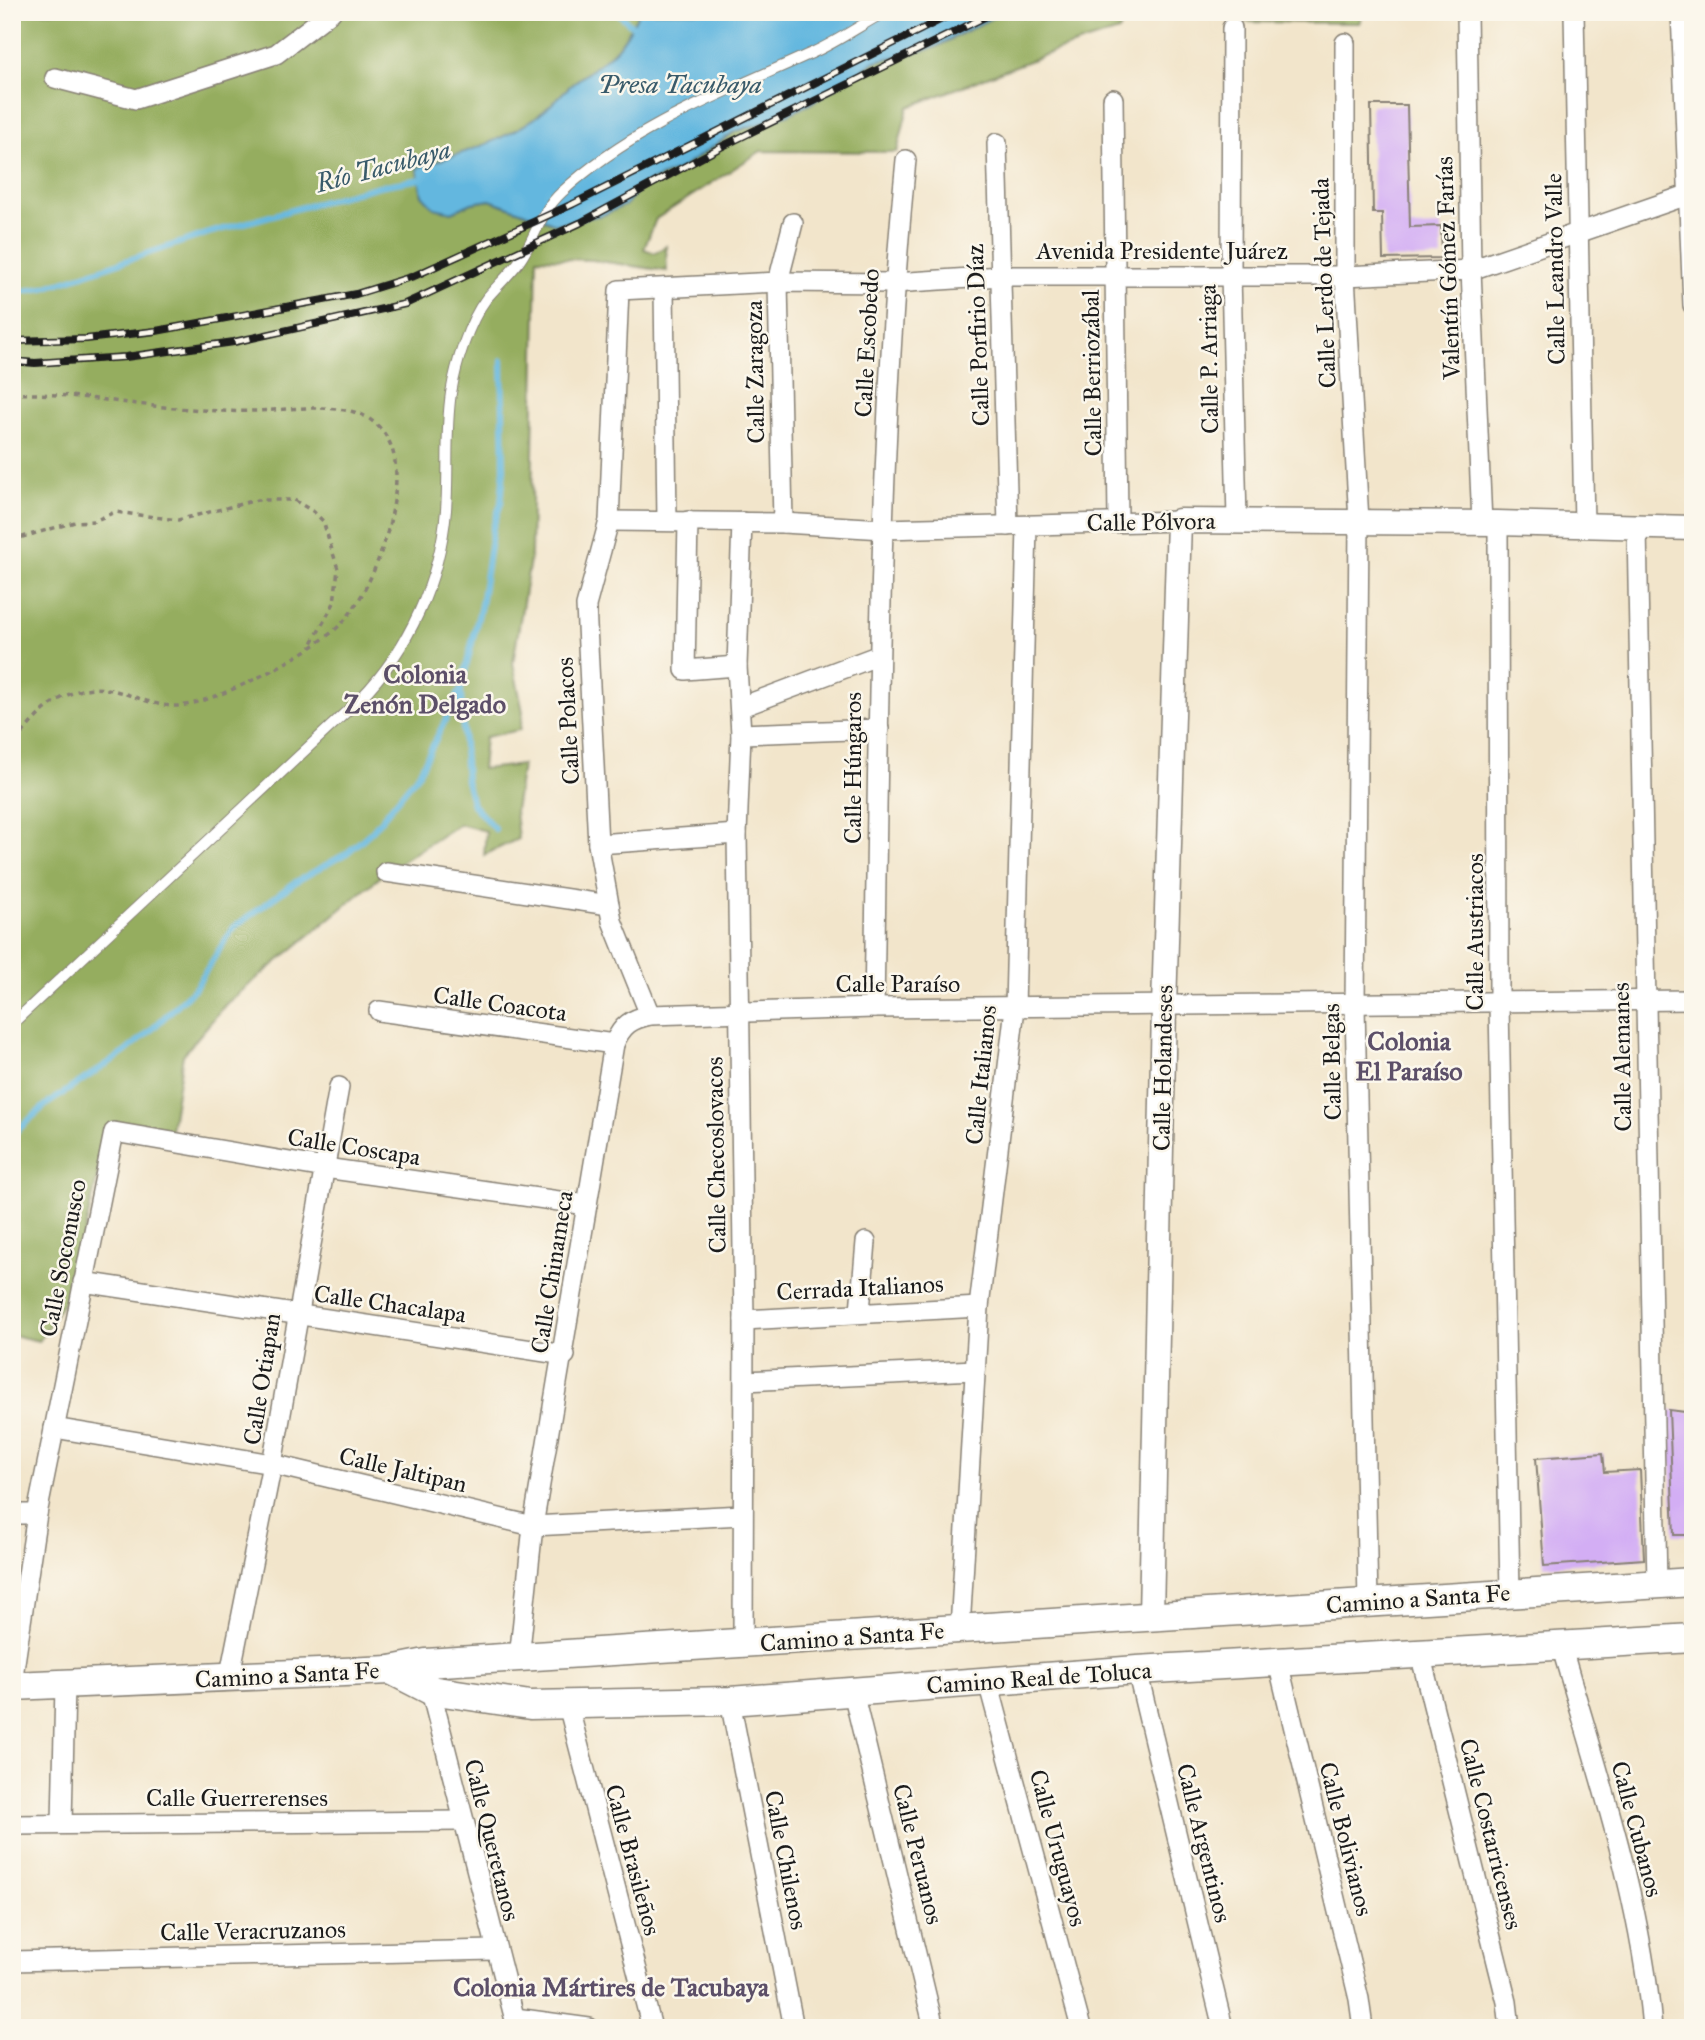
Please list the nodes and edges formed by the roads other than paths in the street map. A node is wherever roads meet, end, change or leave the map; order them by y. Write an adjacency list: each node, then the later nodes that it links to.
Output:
1 (331, 12): 8 (street)
2 (885, 12): 59 (lane)
3 (1467, 12): 15 (street, Valentín Gómez Farías)
4 (1574, 12): 14 (street, Calle Leandro Valle)
5 (1681, 12): 12 (street)
6 (1232, 28): 16 (street, Calle P. Arriaga)
7 (1345, 43): 19 (street, Calle Lerdo de Tejada)
8 (55, 78)
9 (1113, 99): 18 (street, Calle Berriozábal)
10 (997, 143): 17 (street, Calle Porfirio Díaz)
11 (906, 160): 21 (street, Calle Escobedo)
12 (1691, 194): 14 (street, Avenida Presidente Juárez); 24 (street)
13 (793, 223): 20 (street, Calle Zaragoza)
14 (1578, 234): 15 (street, Avenida Presidente Juárez); 35 (street, Calle Leandro Valle)
15 (1471, 271): 19 (street, Avenida Presidente Juárez); 34 (street, Valentín Gómez Farías)
16 (1231, 274): 18 (street, Avenida Presidente Juárez); 19 (street, Avenida Presidente Juárez); 25 (street, Calle P. Arriaga)
17 (1001, 276): 18 (street, Avenida Presidente Juárez); 21 (street, Avenida Presidente Juárez); 36 (street, Calle Porfirio Díaz)
18 (1115, 276): 29 (street, Calle Berriozábal)
19 (1345, 276): 32 (street, Calle Lerdo de Tejada)
20 (778, 282): 21 (street, Avenida Presidente Juárez); 22 (street, Avenida Presidente Juárez); 33 (street, Calle Zaragoza)
21 (894, 283): 39 (street, Calle Escobedo)
22 (664, 288): 23 (street, Avenida Presidente Juárez); 27 (street)
23 (619, 290): 26 (street, Calle Polacos)
24 (1693, 305)
25 (1237, 520): 30 (street, Calle Pólvora); 32 (street, Calle Pólvora)
26 (609, 521): 27 (street, Calle Pólvora); 46 (street, Calle Polacos)
27 (667, 521): 28 (street, Calle Pólvora)
28 (688, 521): 31 (street, Calle Pólvora); 41 (street)
29 (1118, 521): 30 (street, Calle Pólvora); 36 (street, Calle Pólvora)
30 (1179, 521): 54 (street, Calle Holandeses)
31 (742, 522): 33 (street, Calle Pólvora); 41 (street, Calle Checoslovacos)
32 (1359, 522): 34 (street, Calle Pólvora); 52 (street, Calle Belgas)
33 (783, 523): 39 (street, Calle Pólvora)
34 (1490, 523): 35 (street, Calle Pólvora); 51 (street, Calle Austriacos)
35 (1584, 525): 37 (street, Calle Pólvora)
36 (1017, 526): 39 (street, Calle Pólvora); 55 (street, Calle Italianos)
37 (1637, 528): 38 (street, Calle Pólvora); 50 (street, Calle Alemanes)
38 (1693, 528)
39 (884, 529): 40 (street, Calle Húngaros)
40 (877, 656): 42 (street); 43 (street, Calle Húngaros)
41 (737, 666): 42 (street, Calle Checoslovacos)
42 (741, 707): 44 (street, Calle Checoslovacos)
43 (879, 729): 44 (street); 53 (street, Calle Húngaros)
44 (741, 734): 45 (street, Calle Checoslovacos)
45 (737, 834): 46 (street); 56 (street, Calle Checoslovacos)
46 (598, 844): 48 (street, Calle Polacos)
47 (386, 872): 48 (street)
48 (611, 913): 58 (street)
49 (1693, 1000): 50 (street, Calle Paraíso)
50 (1645, 1001): 51 (street, Calle Paraíso); 81 (street, Calle Alemanes)
51 (1499, 1004): 52 (street, Calle Paraíso); 82 (street, Calle Austriacos)
52 (1355, 1006): 54 (street, Calle Paraíso); 83 (street, Calle Belgas)
53 (874, 1007): 55 (street, Calle Paraíso); 56 (street, Calle Paraíso)
54 (1164, 1007): 55 (street, Calle Paraíso); 84 (street, Calle Holandeses)
55 (1015, 1008): 67 (street, Calle Italianos)
56 (738, 1011): 58 (street, Calle Paraíso); 70 (street, Calle Checoslovacos)
57 (379, 1012): 60 (street, Calle Coacota)
58 (650, 1014): 60 (street, Calle Chinameca)
59 (12, 1024)
60 (614, 1044): 64 (street, Calle Chinameca)
61 (340, 1087): 63 (street, Calle Otiapan)
62 (114, 1132): 63 (street, Calle Coscapa); 66 (street, Calle Soconusco)
63 (325, 1168): 64 (street, Calle Coscapa); 69 (street, Calle Otiapan)
64 (587, 1205): 71 (street, Calle Chinameca)
65 (866, 1242): 68 (street)
66 (83, 1282): 69 (street, Calle Chacalapa); 74 (street, Calle Soconusco)
67 (979, 1307): 68 (street, Cerrada Italianos); 72 (street, Calle Italianos)
68 (860, 1311): 70 (street, Cerrada Italianos)
69 (297, 1315): 71 (street, Calle Chacalapa); 75 (street, Calle Otiapan)
70 (744, 1320): 73 (street, Calle Checoslovacos)
71 (565, 1355): 79 (street, Calle Chinameca)
72 (975, 1370): 73 (street); 85 (street, Calle Italianos)
73 (744, 1381): 78 (street, Calle Checoslovacos)
74 (54, 1428): 75 (street, Calle Jaltipan); 77 (street, Calle Soconusco)
75 (272, 1464): 79 (street, Calle Jaltipan); 95 (street, Calle Otiapan)
76 (12, 1514): 77 (street)
77 (37, 1514): 97 (street, Calle Soconusco)
78 (742, 1515): 79 (street, Calle Jaltipan); 87 (street, Calle Checoslovacos)
79 (533, 1526): 90 (street, Calle Chinameca)
80 (1693, 1582): 81 (main road, Camino a Santa Fe)
81 (1657, 1585): 82 (main road, Camino a Santa Fe)
82 (1510, 1593): 83 (main road, Camino a Santa Fe)
83 (1368, 1602): 84 (main road, Camino a Santa Fe)
84 (1151, 1616): 85 (main road, Camino a Santa Fe)
85 (960, 1629): 87 (main road, Camino a Santa Fe)
86 (1693, 1638): 88 (main road, Camino Real de Toluca)
87 (743, 1644): 90 (main road, Camino a Santa Fe)
88 (1561, 1646): 89 (main road, Camino Real de Toluca); 117 (street, Calle Cubanos)
89 (1420, 1653): 91 (main road, Camino Real de Toluca); 116 (street, Calle Costarricenses)
90 (519, 1659): 92 (main road, Camino a Santa Fe)
91 (1278, 1662): 94 (main road, Camino Real de Toluca); 115 (street, Calle Bolivianos)
92 (426, 1663): 93 (main road, Camino a Santa Fe); 99 (street, Calle Queretanos)
93 (391, 1670): 95 (main road, Camino a Santa Fe); 99 (main road, Camino Real de Toluca)
94 (1137, 1670): 96 (main road, Camino Real de Toluca); 114 (street, Calle Argentinos)
95 (229, 1679): 98 (main road, Camino a Santa Fe)
96 (988, 1682): 100 (main road, Camino Real de Toluca); 113 (street, Calle Uruguayos)
97 (12, 1684): 98 (main road, Camino a Santa Fe)
98 (65, 1684): 104 (street)
99 (430, 1690): 102 (main road, Camino Real de Toluca); 103 (street, Calle Queretanos)
100 (853, 1692): 101 (main road, Camino Real de Toluca); 112 (street, Calle Peruanos)
101 (730, 1702): 102 (main road, Camino Real de Toluca); 111 (street, Calle Chilenos)
102 (568, 1705): 110 (street, Calle Brasileños)
103 (462, 1821): 104 (street, Calle Guerrerenses); 106 (street, Calle Queretanos)
104 (62, 1824): 105 (street, Calle Guerrerenses)
105 (12, 1825)
106 (495, 1950): 107 (street, Calle Veracruzanos); 108 (street, Calle Queretanos)
107 (12, 1961)
108 (516, 2023): 109 (street)
109 (589, 2028)
110 (652, 2028)
111 (794, 2028)
112 (934, 2028)
113 (1081, 2028)
114 (1223, 2028)
115 (1363, 2028)
116 (1510, 2028)
117 (1652, 2028)

